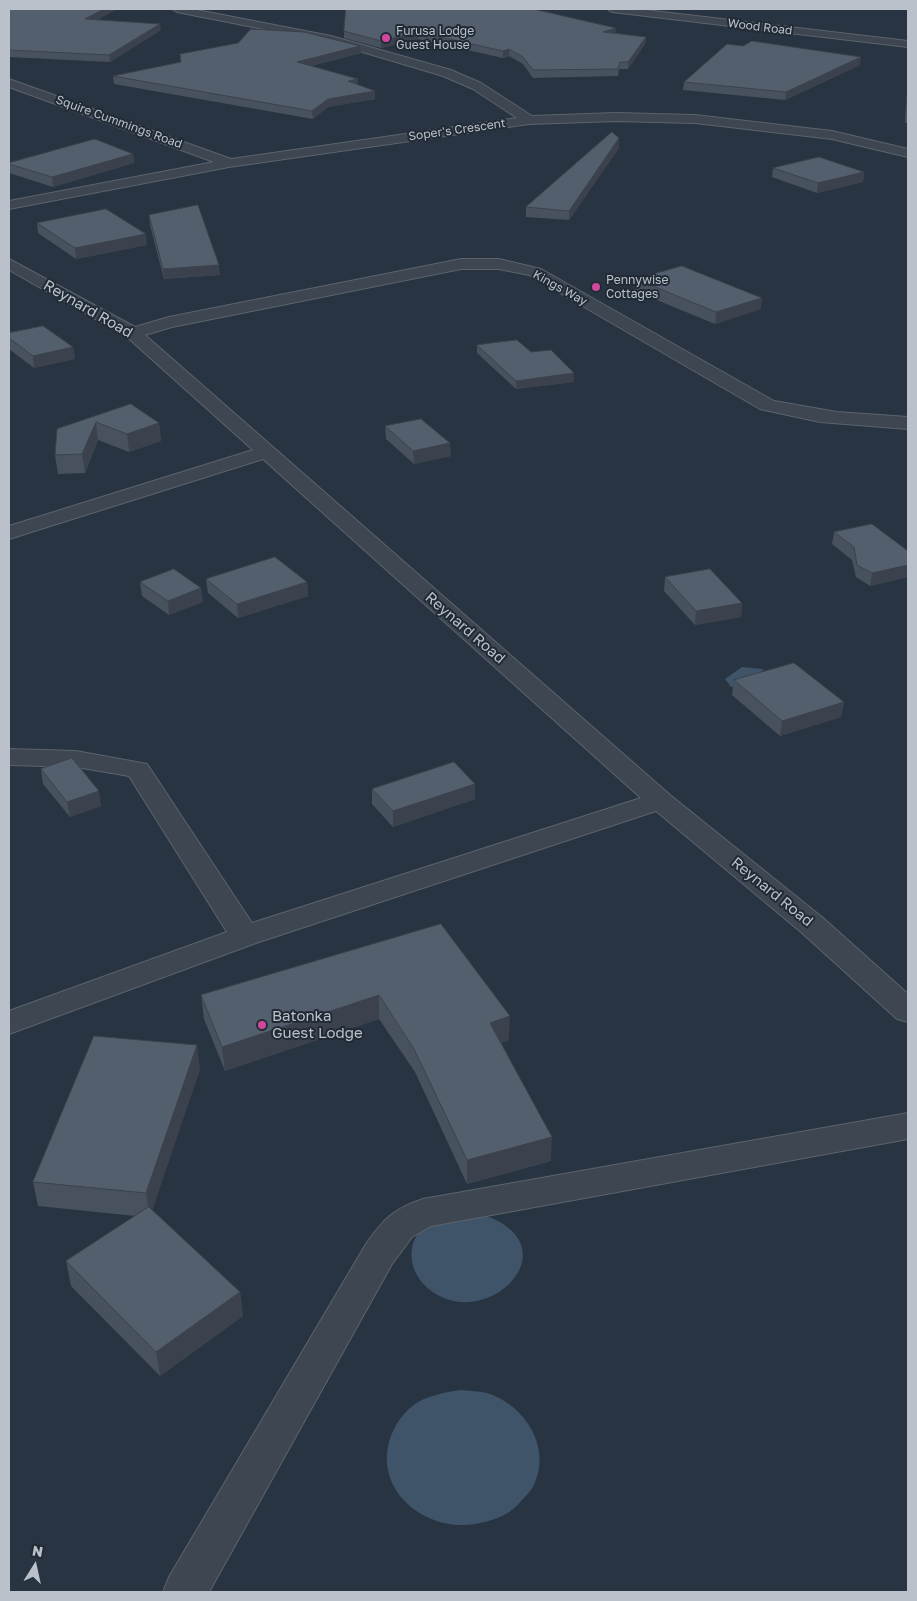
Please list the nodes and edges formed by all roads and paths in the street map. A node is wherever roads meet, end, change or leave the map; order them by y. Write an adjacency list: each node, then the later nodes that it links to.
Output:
1 (177, 9): 5 (street)
2 (612, 9): 3 (street, Wood Road)
3 (908, 44)
4 (9, 82): 7 (street, Squire Cummings Road)
5 (529, 120): 6 (street, Soper's Crescent); 7 (street, Soper's Crescent)
6 (908, 153)
7 (229, 163): 8 (street, Soper's Crescent)
8 (9, 205)
9 (12, 269): 10 (street, Reynard Road)
10 (133, 333): 11 (street, Kings Way); 12 (street, Reynard Road)
11 (908, 423)
12 (266, 452): 13 (street); 15 (street, Reynard Road)
13 (9, 533)
14 (9, 757): 16 (street)
15 (660, 801): 16 (street); 17 (street, Reynard Road)
16 (245, 936): 18 (street)
17 (906, 1006)
18 (9, 1023)
19 (908, 1126): 20 (street)
20 (185, 1592)

